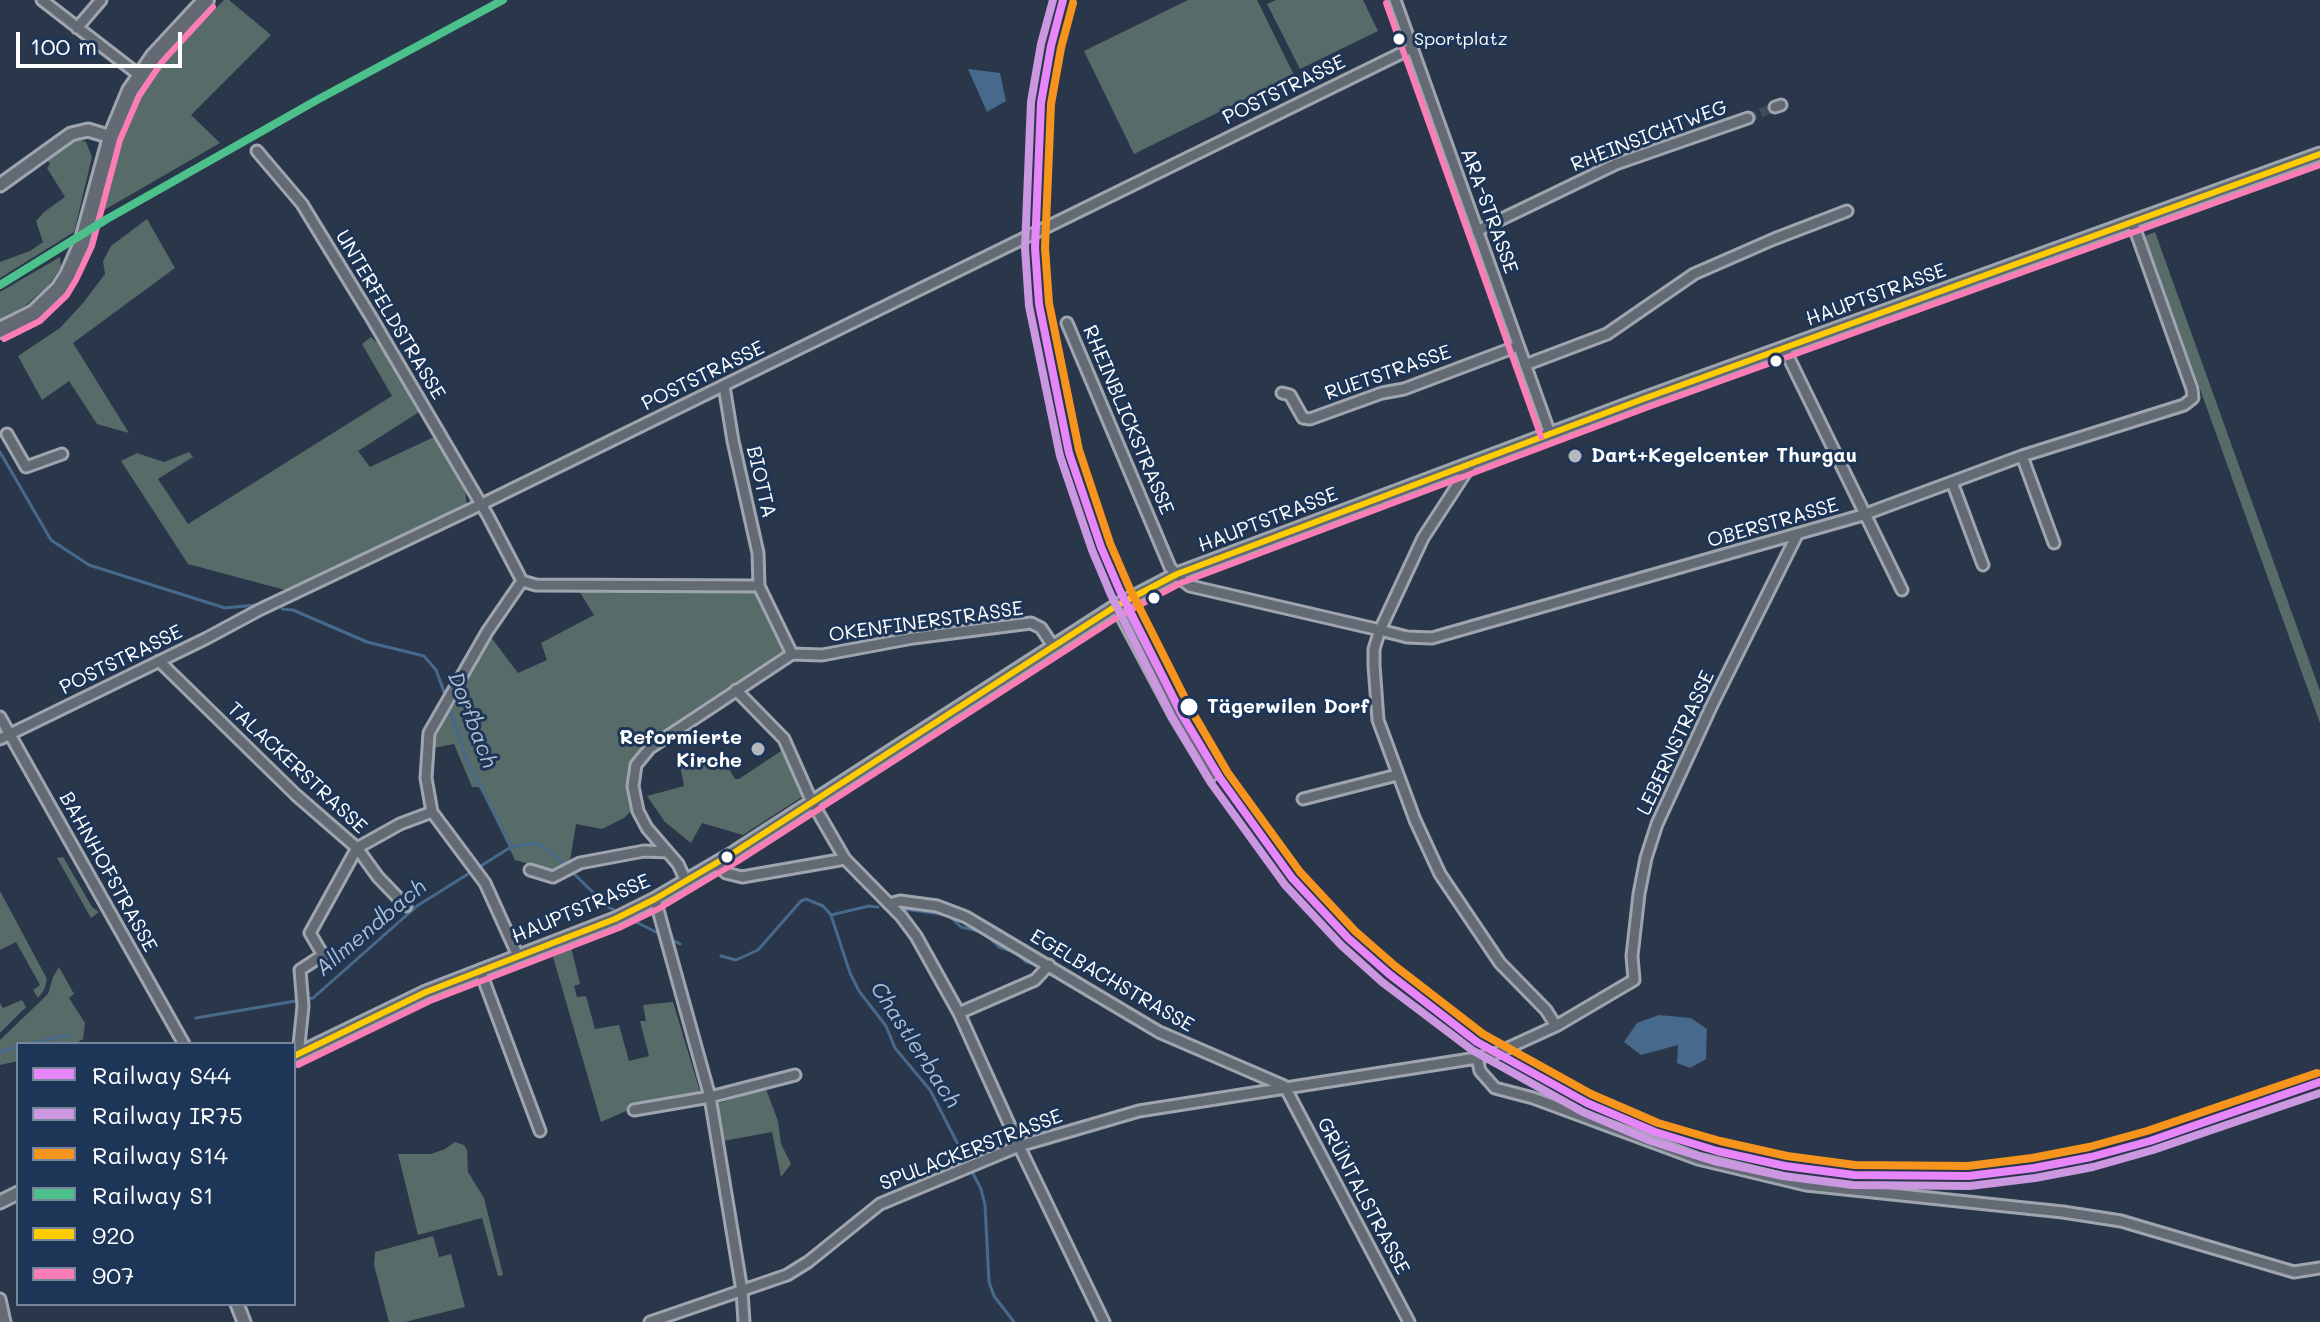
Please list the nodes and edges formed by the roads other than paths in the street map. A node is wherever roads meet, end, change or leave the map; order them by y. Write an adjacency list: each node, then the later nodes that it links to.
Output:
1 (42, 0): 5 (street)
2 (101, 0): 5 (street)
3 (206, 0): 7 (main road)
4 (1395, 0): 6 (street, ARA-STRASSE)
5 (77, 28): 7 (street)
6 (1412, 48): 15 (street, ARA-STRASSE); 21 (street, POSTSTRASSE)
7 (139, 75): 9 (main road)
8 (1748, 118): 15 (street, RHEINSICHTWEG)
9 (111, 137): 12 (street); 17 (main road)
10 (257, 151): 29 (street, UNTERFELDSTRASSE)
11 (2320, 154): 14 (street, HAUPTSTRASSE)
12 (0, 185)
13 (1847, 211): 20 (street)
14 (2132, 221): 19 (street, HAUPTSTRASSE); 26 (street, OBERSTRASSE)
15 (1477, 231): 18 (street, ARA-STRASSE)
16 (1067, 323): 34 (street, RHEINBLICKSTRASSE)
17 (0, 330)
18 (1518, 346): 20 (street, ARA-STRASSE); 22 (street, RUETSTRASSE)
19 (1784, 348): 23 (street, HAUPTSTRASSE); 30 (street)
20 (1525, 365): 23 (street, ARA-STRASSE)
21 (724, 386): 29 (street, POSTSTRASSE); 36 (street, BIOTTA)
22 (1282, 393)
23 (1550, 434): 27 (street, HAUPTSTRASSE)
24 (5, 437): 25 (street)
25 (62, 454)
26 (2022, 456): 28 (street, OBERSTRASSE); 32 (street)
27 (1472, 463): 34 (street, HAUPTSTRASSE); 39 (street)
28 (1952, 482): 30 (street, OBERSTRASSE); 33 (street)
29 (480, 505): 35 (street, UNTERFELDSTRASSE); 42 (street, POSTSTRASSE)
30 (1863, 515): 31 (street, OBERSTRASSE); 37 (street)
31 (1797, 535): 39 (street, OBERSTRASSE); 64 (street, LEBERNSTRASSE)
32 (2054, 543)
33 (1983, 565)
34 (1177, 574): 38 (street, HAUPTSTRASSE); 39 (street, OBERSTRASSE)
35 (522, 581): 36 (street); 50 (street)
36 (759, 586): 41 (street)
37 (1902, 590)
38 (1116, 606): 40 (street, HAUPTSTRASSE); 47 (street)
39 (1380, 630): 46 (street)
40 (1053, 646): 41 (street, OKENFINERSTRASSE); 49 (street, HAUPTSTRASSE)
41 (792, 654): 43 (street)
42 (159, 661): 45 (street, POSTSTRASSE); 51 (street, TALACKERSTRASSE)
43 (736, 690): 49 (street); 52 (street)
44 (0, 717): 45 (street, BAHNHOFSTRASSE)
45 (5, 737): 65 (street, BAHNHOFSTRASSE)
46 (1397, 775): 48 (street); 64 (street)
47 (1211, 776)
48 (1303, 799)
49 (812, 802): 53 (street); 54 (street, HAUPTSTRASSE)
50 (432, 812): 51 (street); 60 (street)
51 (357, 848): 59 (street, TALACKERSTRASSE); 66 (street)
52 (668, 852): 55 (street); 56 (street)
53 (845, 859): 54 (street); 58 (street)
54 (715, 864): 56 (street, HAUPTSTRASSE)
55 (530, 870)
56 (686, 881): 57 (street, HAUPTSTRASSE)
57 (655, 899): 60 (street, HAUPTSTRASSE); 70 (street)
58 (889, 904): 61 (street, EGELBACHSTRASSE); 63 (street)
59 (406, 906)
60 (518, 956): 62 (street, HAUPTSTRASSE)
61 (1049, 965): 63 (street); 69 (street, EGELBACHSTRASSE)
62 (480, 970): 66 (street, HAUPTSTRASSE); 72 (street)
63 (959, 1013): 73 (street)
64 (1556, 1026): 67 (street)
65 (183, 1042)
66 (298, 1054)
67 (1477, 1058): 69 (street); 74 (street)
68 (795, 1075): 70 (street)
69 (1285, 1087): 73 (street, SPULACKERSTRASSE); 81 (street, GRÜNTALSTRASSE)
70 (710, 1097): 71 (street); 75 (street)
71 (634, 1110)
72 (540, 1131)
73 (1019, 1146): 75 (street, SPULACKERSTRASSE); 80 (street)
74 (2320, 1268)
75 (742, 1291): 78 (street, SPULACKERSTRASSE); 79 (street)
76 (0, 1299): 77 (street)
77 (5, 1322)
78 (650, 1322)
79 (744, 1322)
80 (1104, 1322)
81 (1409, 1322)

